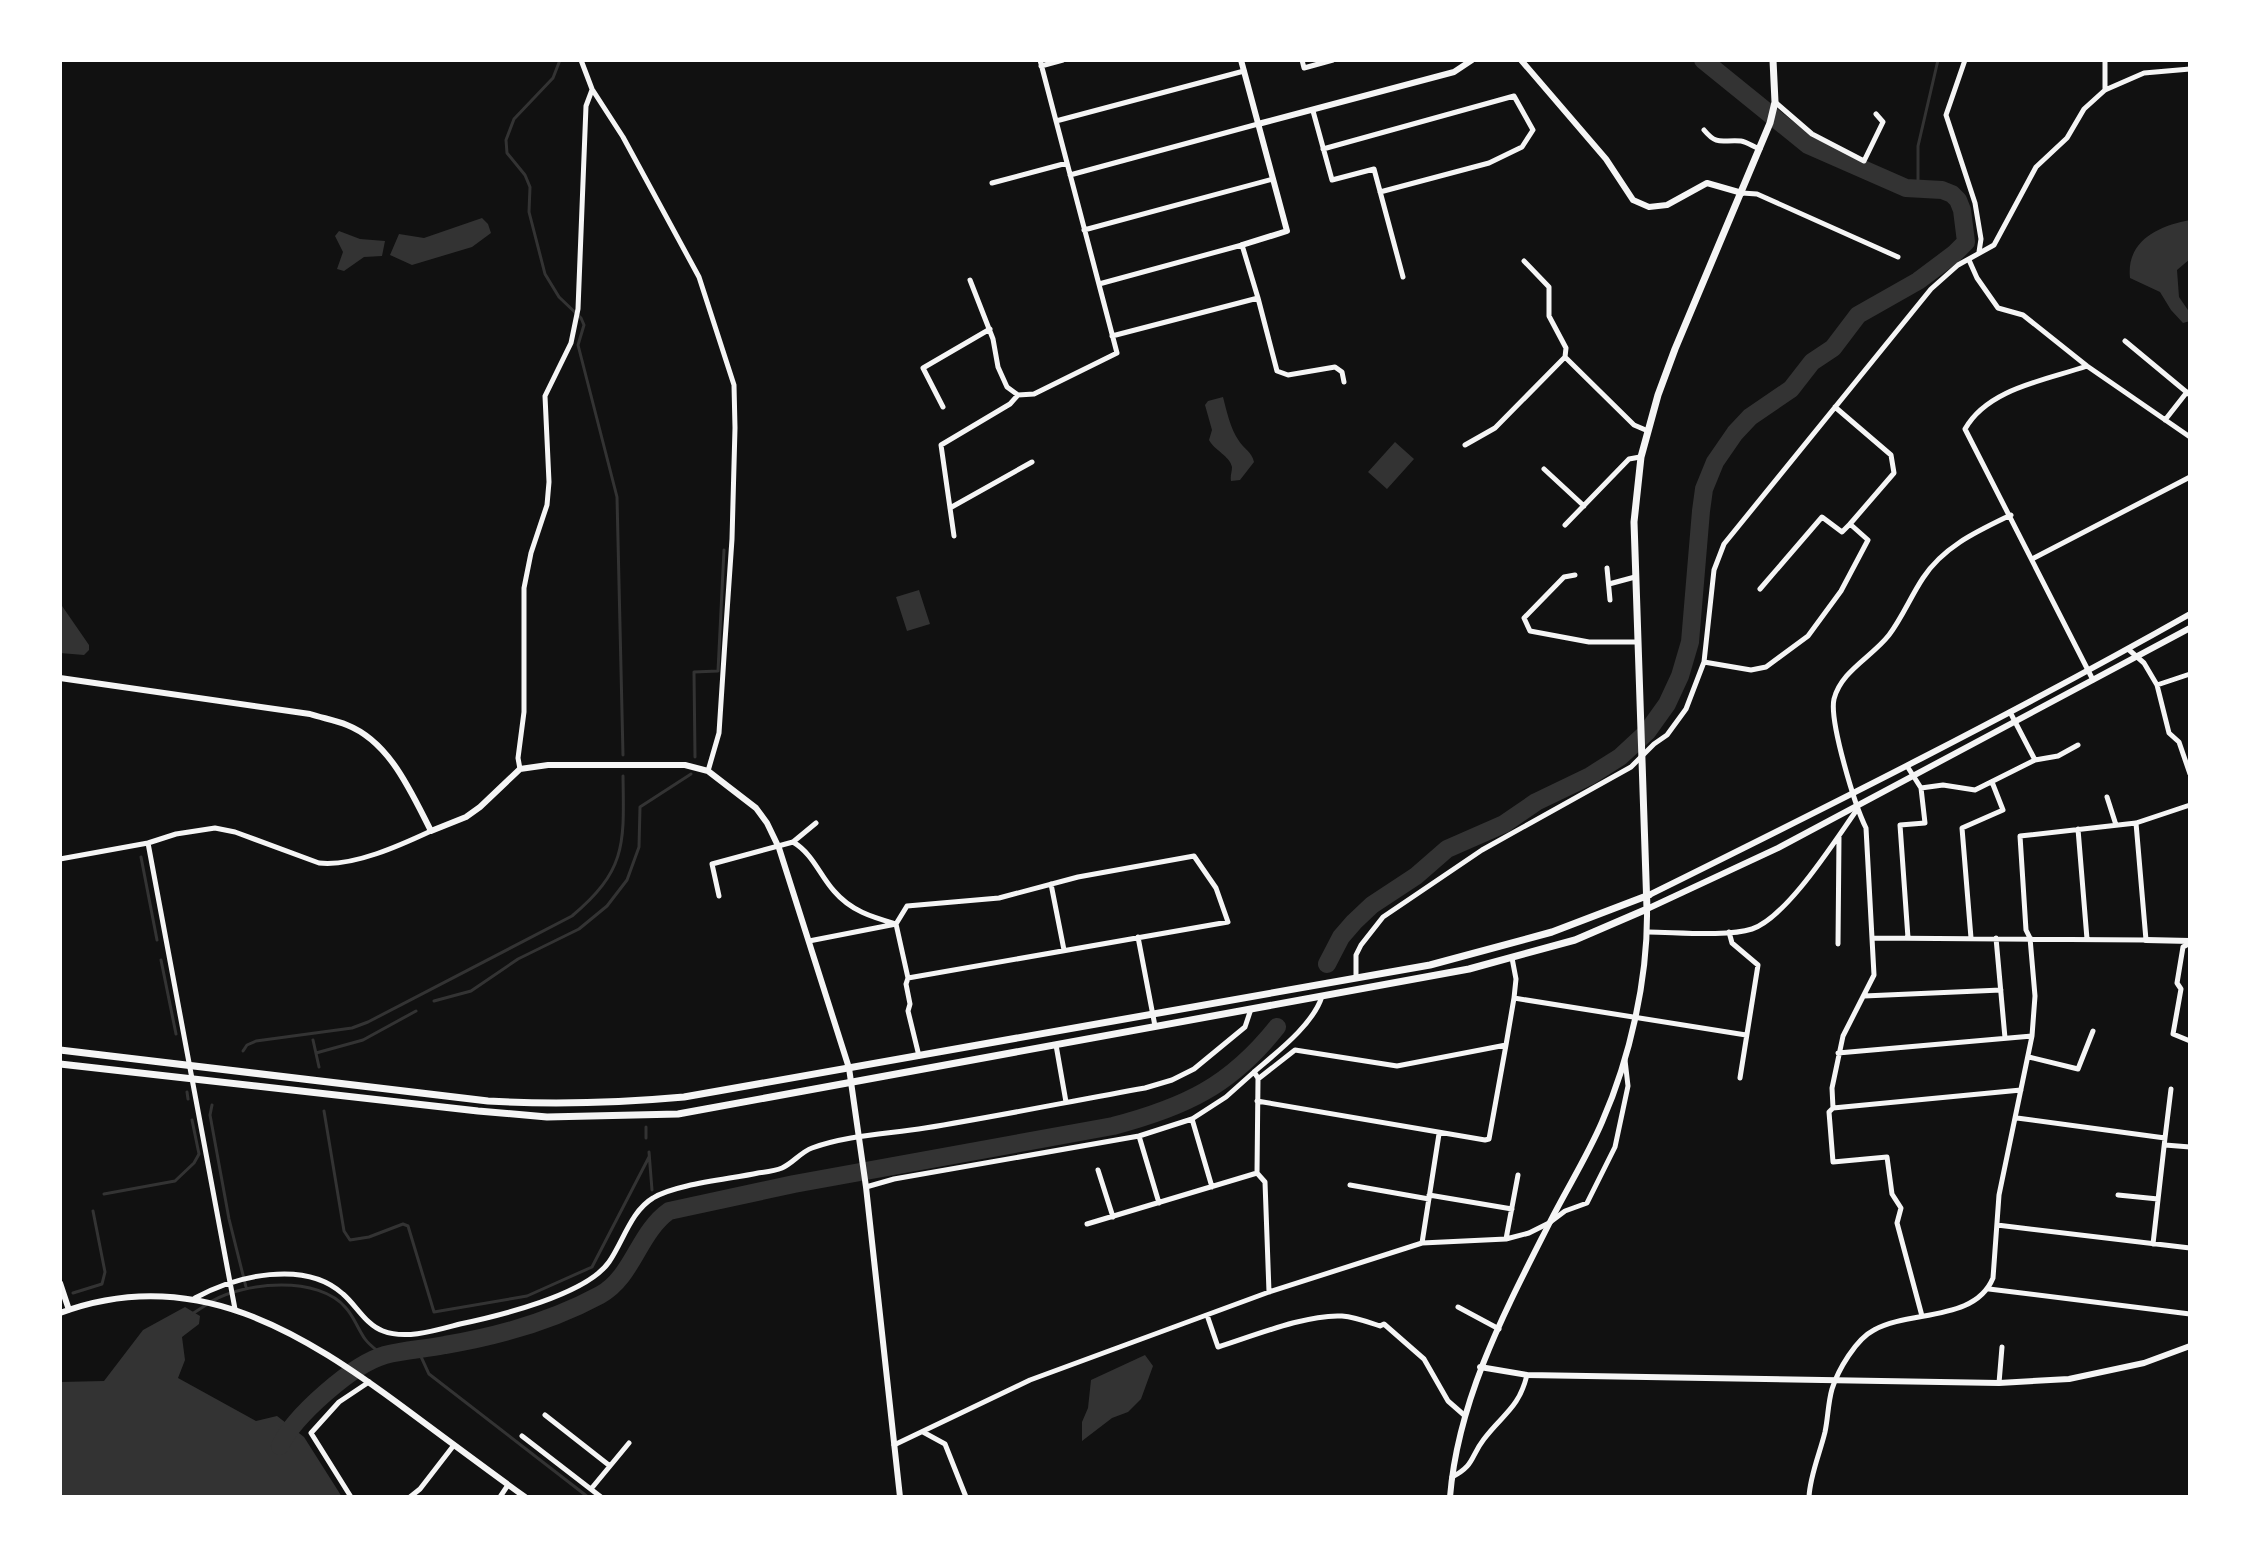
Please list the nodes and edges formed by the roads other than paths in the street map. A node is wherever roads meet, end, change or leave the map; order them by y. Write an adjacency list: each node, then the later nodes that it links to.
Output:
1 (581, 60): 14 (street)
2 (1063, 60): 11 (street)
3 (1241, 60): 13 (street)
4 (1302, 60): 5 (street)
5 (1333, 60)
6 (1472, 60): 17 (street)
7 (1521, 60): 29 (street)
8 (1773, 60): 16 (main road)
9 (1965, 60): 32 (street)
10 (2105, 60): 15 (street)
11 (1041, 63): 19 (street)
12 (2190, 69): 15 (street)
13 (1244, 71): 19 (street); 20 (street)
14 (592, 89): 88 (street); 89 (street)
15 (2105, 90): 32 (street)
16 (1775, 102): 18 (street); 23 (main road)
17 (1313, 111): 20 (street); 22 (street)
18 (1876, 114)
19 (1056, 121): 24 (street)
20 (1258, 124): 25 (street); 26 (street)
21 (1704, 130): 23 (street)
22 (1323, 149): 28 (street); 28 (street)
23 (1761, 150): 29 (main road)
24 (1067, 163): 25 (street); 27 (street)
25 (1070, 175): 30 (street)
26 (1273, 179): 30 (street); 31 (street)
27 (992, 183)
28 (1380, 192): 36 (street)
29 (1742, 193): 33 (street); 51 (main road)
30 (1084, 230): 38 (street)
31 (1242, 245): 38 (street); 39 (street)
32 (1979, 253): 34 (street)
33 (1898, 257)
34 (1969, 260): 44 (street); 49 (street)
35 (1524, 261): 43 (street)
36 (1403, 277)
37 (970, 280): 40 (street)
38 (1099, 284): 41 (street)
39 (1258, 298): 41 (street); 45 (street)
40 (990, 329): 47 (street); 48 (street)
41 (1112, 336): 47 (street)
42 (2125, 341): 46 (street)
43 (1565, 357): 51 (street); 53 (street)
44 (2087, 366): 50 (street); 60 (street)
45 (1344, 382)
46 (2188, 394): 50 (street)
47 (1018, 395): 59 (street)
48 (943, 407)
49 (1835, 407): 61 (street); 76 (street)
50 (2165, 420): 52 (street)
51 (1648, 431): 54 (main road)
52 (2190, 437)
53 (1465, 445)
54 (1641, 457): 58 (street); 67 (main road)
55 (1032, 462): 59 (street)
56 (1544, 469): 58 (street)
57 (2190, 477): 64 (street)
58 (1584, 506): 62 (street)
59 (950, 508): 63 (street)
60 (2011, 515): 64 (street); 94 (street)
61 (1850, 524): 69 (street); 76 (street)
62 (1565, 525)
63 (954, 536)
64 (2034, 558): 77 (street)
65 (1607, 568): 68 (street)
66 (1575, 575): 73 (street)
67 (1635, 577): 68 (street); 73 (main road)
68 (1609, 584): 70 (street)
69 (1760, 589)
70 (1610, 600)
71 (2190, 614): 74 (street)
72 (2190, 628): 75 (street)
73 (1638, 642): 85 (main road)
74 (2128, 649): 75 (street); 77 (street)
75 (2136, 657): 80 (street); 81 (street)
76 (1704, 662): 85 (street)
77 (2089, 670): 80 (street); 82 (street)
78 (2190, 674): 81 (street)
79 (60, 678): 102 (street)
80 (2093, 680): 83 (street)
81 (2157, 685): 91 (street)
82 (2010, 712): 83 (street); 87 (street)
83 (2015, 722): 86 (street); 90 (street)
84 (2078, 745): 86 (street)
85 (1643, 755): 109 (main road); 129 (street)
86 (2035, 760): 92 (street)
87 (1907, 766): 90 (street); 94 (street)
88 (520, 769): 89 (street); 102 (street)
89 (708, 771): 106 (street)
90 (1913, 774): 93 (street); 97 (street)
91 (2190, 774)
92 (1992, 782): 93 (street); 118 (street)
93 (1921, 788): 117 (street)
94 (1854, 794): 97 (street); 109 (street)
95 (2107, 797): 100 (street)
96 (2190, 805): 99 (street)
97 (1856, 808): 103 (street); 111 (street); 116 (street)
98 (816, 823): 104 (street)
99 (2136, 823): 100 (street); 122 (street)
100 (2116, 825): 101 (street)
101 (2078, 829): 120 (street); 121 (street)
102 (431, 831): 105 (street)
103 (1839, 836): 114 (street); 125 (street)
104 (793, 842): 106 (street); 112 (street)
105 (148, 843): 107 (street); 151 (street)
106 (779, 848): 110 (street); 123 (street)
107 (60, 859)
108 (1051, 884): 112 (street); 115 (street); 126 (street)
109 (1649, 895): 111 (main road); 129 (main road)
110 (719, 896)
111 (1647, 909): 113 (street); 127 (main road)
112 (896, 924): 123 (street); 128 (street)
113 (1648, 932): 114 (street); 136 (street)
114 (1729, 932): 139 (street)
115 (1138, 937): 126 (street); 135 (street)
116 (1873, 938): 117 (street); 132 (street)
117 (1908, 938): 118 (street)
118 (1971, 938): 119 (street)
119 (1996, 938): 120 (street); 130 (street)
120 (2030, 938): 121 (street); 140 (street)
121 (2087, 939): 122 (street)
122 (2146, 940): 124 (street)
123 (809, 941): 152 (street)
124 (2190, 942): 142 (street)
125 (1838, 944)
126 (1064, 950): 128 (street)
127 (1512, 958): 131 (main road); 133 (street)
128 (908, 978): 147 (street)
129 (1356, 978): 135 (main road)
130 (2001, 990): 132 (street); 141 (street)
131 (1322, 996): 134 (main road); 153 (street)
132 (1864, 996): 146 (street)
133 (1514, 998): 136 (street); 144 (street)
134 (1251, 1009): 137 (main road); 160 (street)
135 (1153, 1013): 137 (street); 147 (main road)
136 (1634, 1018): 139 (street); 149 (street)
137 (1155, 1026): 143 (main road)
138 (2093, 1031): 148 (street)
139 (1746, 1035): 155 (street)
140 (2032, 1036): 141 (street); 148 (street)
141 (2005, 1038): 146 (street)
142 (2190, 1041)
143 (1056, 1045): 156 (main road); 160 (street)
144 (1506, 1045): 153 (street); 164 (street)
145 (60, 1050): 151 (main road)
146 (1838, 1053): 161 (street)
147 (919, 1056): 152 (main road)
148 (2028, 1057): 158 (street)
149 (1625, 1060): 181 (street); 181 (street)
150 (60, 1064): 154 (main road)
151 (191, 1066): 152 (main road); 154 (street)
152 (849, 1068): 156 (street)
153 (1256, 1075): 159 (street); 163 (street)
154 (193, 1078): 156 (main road); 189 (street)
155 (1740, 1078)
156 (852, 1083): 166 (street)
157 (2171, 1089): 167 (street)
158 (2021, 1090): 161 (street); 162 (street)
159 (1257, 1101): 164 (street); 170 (street)
160 (1066, 1102): 166 (street)
161 (1833, 1108): 199 (street)
162 (2017, 1118): 167 (street); 183 (street)
163 (1192, 1119): 165 (street); 174 (street)
164 (1439, 1134): 176 (street)
165 (1139, 1136): 173 (street); 178 (street)
166 (860, 1137): 173 (street); 189 (street)
167 (2165, 1142): 168 (street); 177 (street)
168 (2190, 1147)
169 (1098, 1170): 180 (street)
170 (1257, 1173): 174 (street); 191 (street)
171 (1518, 1175): 179 (street)
172 (1350, 1185): 176 (street)
173 (866, 1187): 214 (street)
174 (1212, 1187): 178 (street)
175 (2118, 1195): 177 (street)
176 (1429, 1197): 179 (street); 185 (street)
177 (2158, 1199): 186 (street)
178 (1159, 1203): 180 (street)
179 (1512, 1209): 184 (street)
180 (1113, 1217): 182 (street)
181 (1549, 1223): 184 (street); 200 (street)
182 (1087, 1224)
183 (1997, 1225): 186 (street); 190 (street)
184 (1506, 1239): 185 (street)
185 (1422, 1243): 191 (street)
186 (2153, 1244): 187 (street)
187 (2190, 1248)
188 (60, 1283): 195 (street)
189 (232, 1283): 192 (street); 194 (street)
190 (1989, 1289): 197 (street); 199 (street)
191 (1269, 1292): 198 (street)
192 (195, 1298): 194 (street); 195 (street)
193 (1458, 1307): 200 (street)
194 (235, 1309): 206 (street)
195 (69, 1310): 196 (street)
196 (60, 1313)
197 (2190, 1314)
198 (1207, 1315): 209 (street); 210 (street)
199 (1922, 1316): 205 (street)
200 (1499, 1329): 203 (street)
201 (2190, 1346): 207 (street)
202 (2002, 1347): 207 (street)
203 (1480, 1367): 204 (street); 209 (street)
204 (1527, 1375): 205 (street); 216 (street)
205 (1837, 1380): 207 (street); 227 (street)
206 (369, 1382): 213 (street); 219 (street)
207 (1999, 1383)
208 (545, 1415): 215 (street)
209 (1464, 1415): 216 (street)
210 (923, 1432): 214 (street); 225 (street)
211 (522, 1436): 218 (street)
212 (629, 1443): 215 (street)
213 (454, 1445): 217 (street); 220 (street)
214 (894, 1445): 224 (street)
215 (610, 1466): 218 (street)
216 (1451, 1478): 226 (street)
217 (508, 1485): 221 (street); 222 (street)
218 (591, 1489): 223 (street)
219 (351, 1497)
220 (410, 1497)
221 (500, 1497)
222 (525, 1497)
223 (601, 1497)
224 (900, 1497)
225 (966, 1497)
226 (1450, 1497)
227 (1809, 1497)

